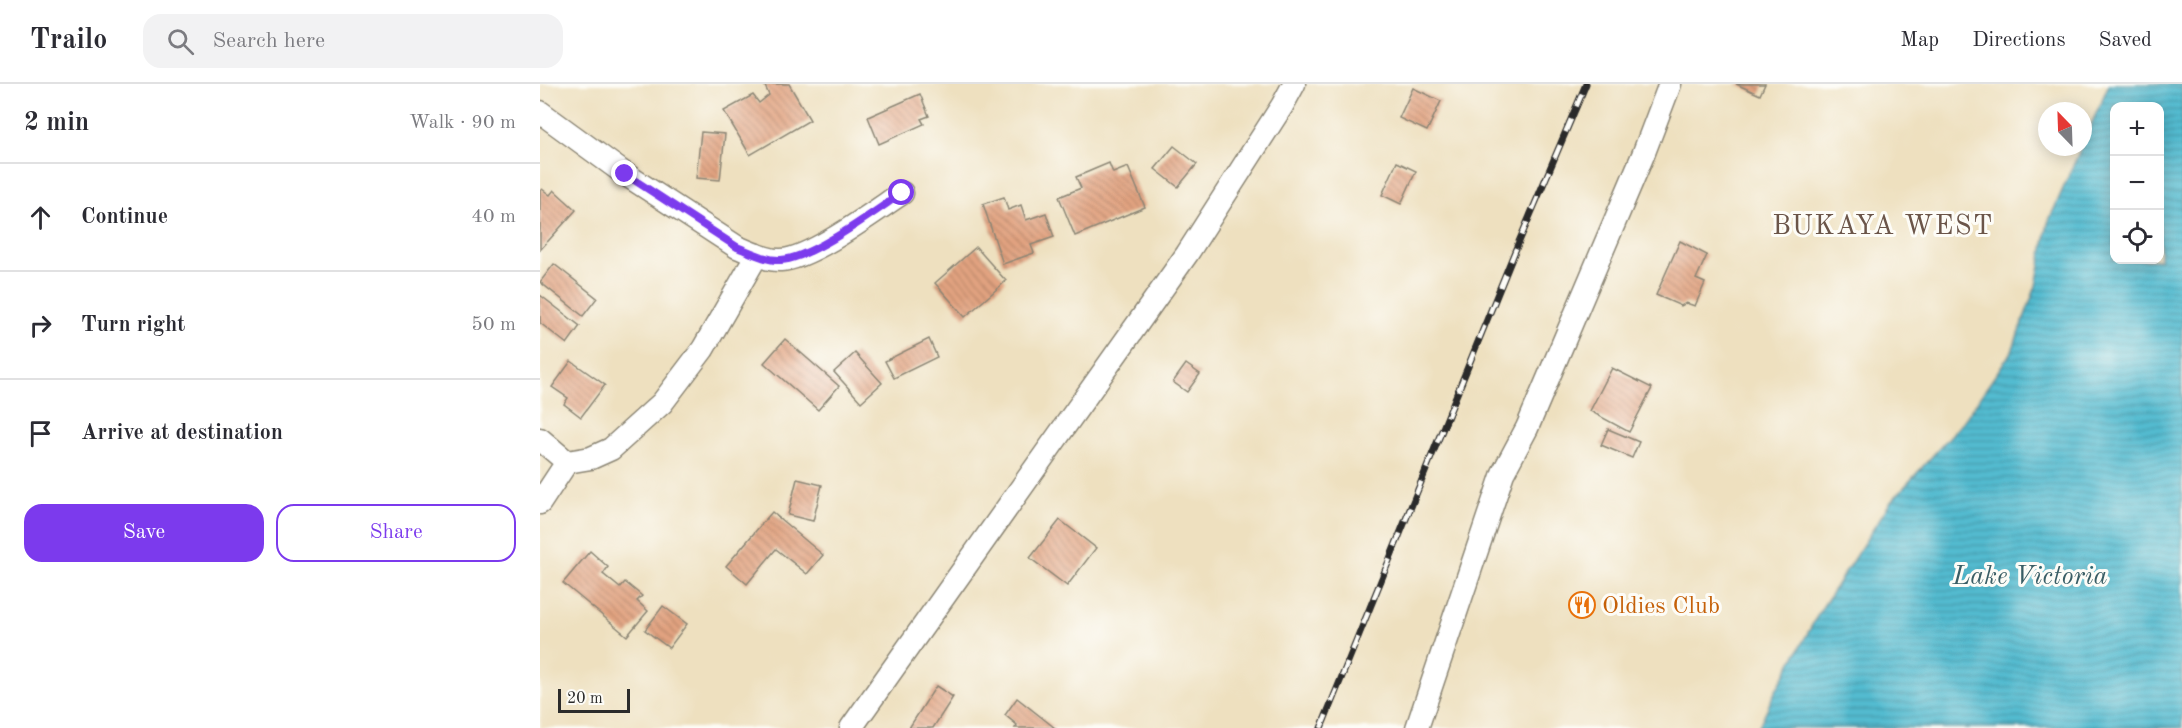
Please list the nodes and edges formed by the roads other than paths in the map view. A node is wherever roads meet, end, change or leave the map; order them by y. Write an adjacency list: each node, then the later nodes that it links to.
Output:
1 (1294, 84): 9 (street)
2 (1670, 84): 10 (street)
3 (540, 112): 5 (street)
4 (902, 193): 5 (street)
5 (757, 255): 7 (street)
6 (540, 439): 7 (street)
7 (567, 462): 8 (street)
8 (540, 503)
9 (851, 728)
10 (1417, 728)

